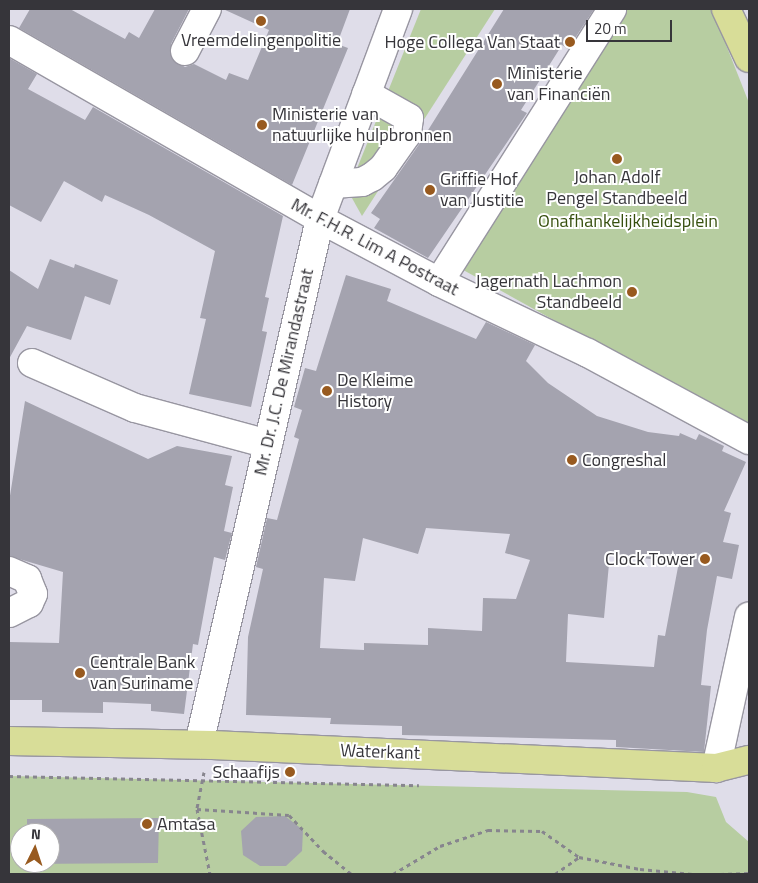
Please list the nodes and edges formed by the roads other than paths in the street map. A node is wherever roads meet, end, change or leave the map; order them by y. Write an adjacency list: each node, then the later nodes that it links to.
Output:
1 (207, 9): 6 (street)
2 (398, 9): 8 (street, Mr. Dr. J.C. De Mirandastraat)
3 (612, 9): 11 (street)
4 (726, 9): 7 (main road)
5 (9, 40): 10 (street, Mr. F.H.R. Lim A Postraat)
6 (185, 50)
7 (748, 53)
8 (366, 94): 9 (street, Mr. Dr. J.C. De Mirandastraat); 9 (street)
9 (333, 184): 10 (street, Mr. Dr. J.C. De Mirandastraat)
10 (320, 219): 11 (street, Mr. F.H.R. Lim A Postraat); 14 (street, Mr. Dr. J.C. De Mirandastraat)
11 (439, 282): 13 (street, Mr. F.H.R. Lim A Postraat)
12 (32, 363): 14 (street)
13 (749, 440)
14 (268, 444): 19 (street, Mr. Dr. J.C. De Mirandastraat)
15 (9, 571): 16 (street)
16 (9, 613)
17 (749, 617): 21 (street)
18 (9, 741): 19 (main road, Waterkant)
19 (206, 745): 21 (main road, Waterkant)
20 (749, 760): 21 (main road, Waterkant)
21 (716, 768)

